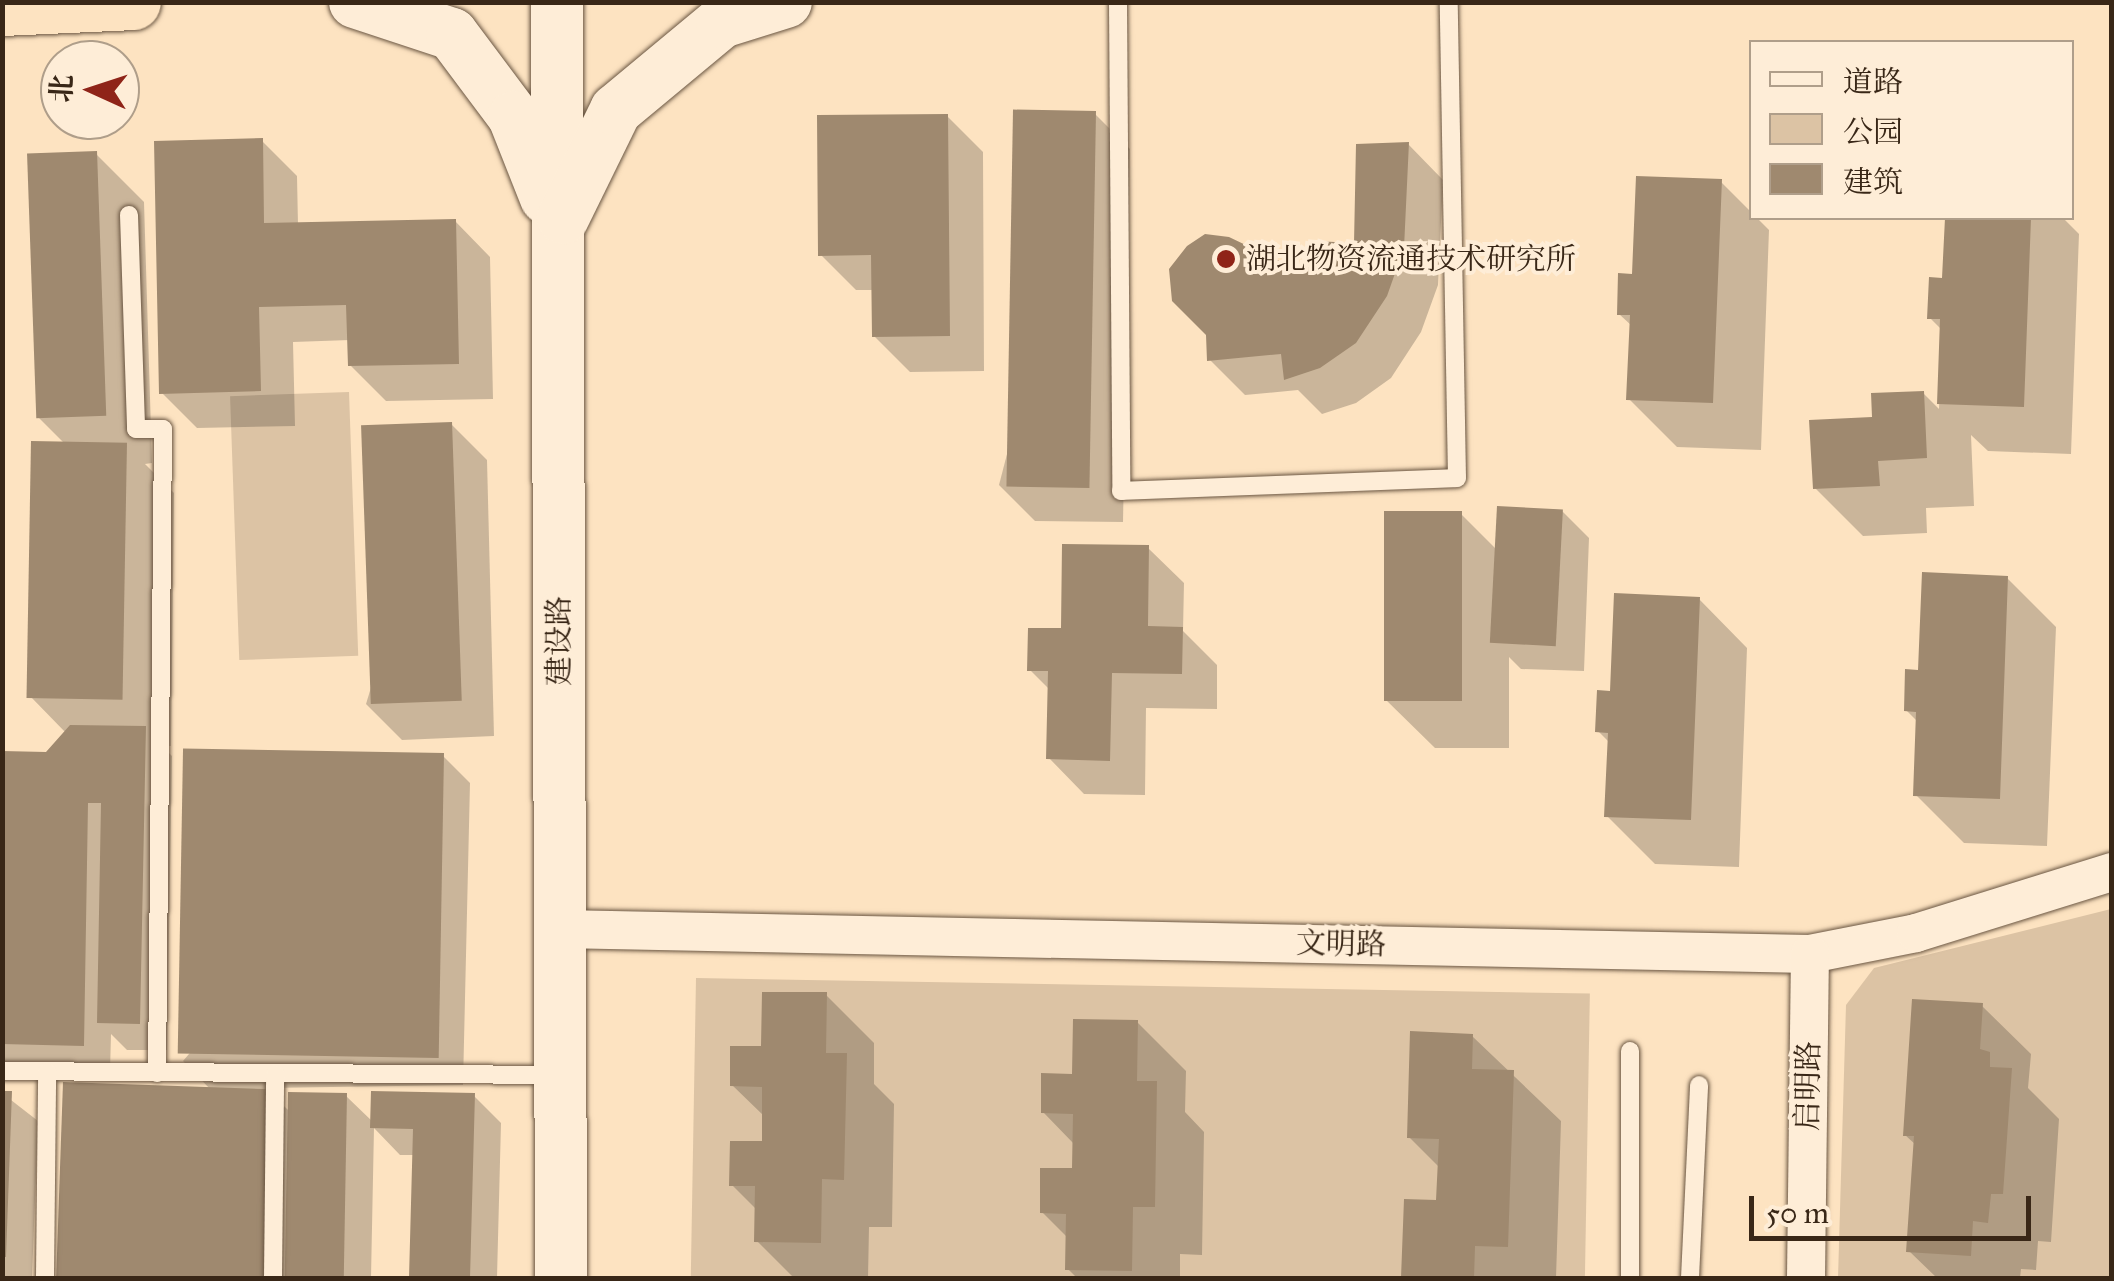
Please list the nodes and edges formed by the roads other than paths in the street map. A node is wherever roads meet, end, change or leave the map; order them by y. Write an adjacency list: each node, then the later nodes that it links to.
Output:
1 (133, 2): 7 (highway)
2 (354, 2): 9 (street)
3 (557, 2): 9 (street, 建设路)
4 (786, 2): 9 (street)
5 (1118, 2): 6 (lane)
6 (1449, 2)
7 (2, 8)
8 (129, 216): 16 (lane)
9 (558, 229): 11 (street, 建设路)
10 (2112, 872): 12 (street, 文明路)
11 (560, 929): 12 (street, 文明路); 18 (street, 建设路)
12 (1810, 954): 25 (street, 启明路)
13 (1630, 1051): 23 (lane)
14 (2, 1071): 15 (lane)
15 (47, 1072): 16 (lane); 20 (lane)
16 (158, 1073): 17 (lane)
17 (275, 1074): 18 (lane); 21 (lane)
18 (561, 1076): 22 (street, 建设路)
19 (1700, 1085): 24 (lane)
20 (46, 1278)
21 (272, 1278)
22 (561, 1278)
23 (1630, 1278)
24 (1690, 1278)
25 (1806, 1278)

